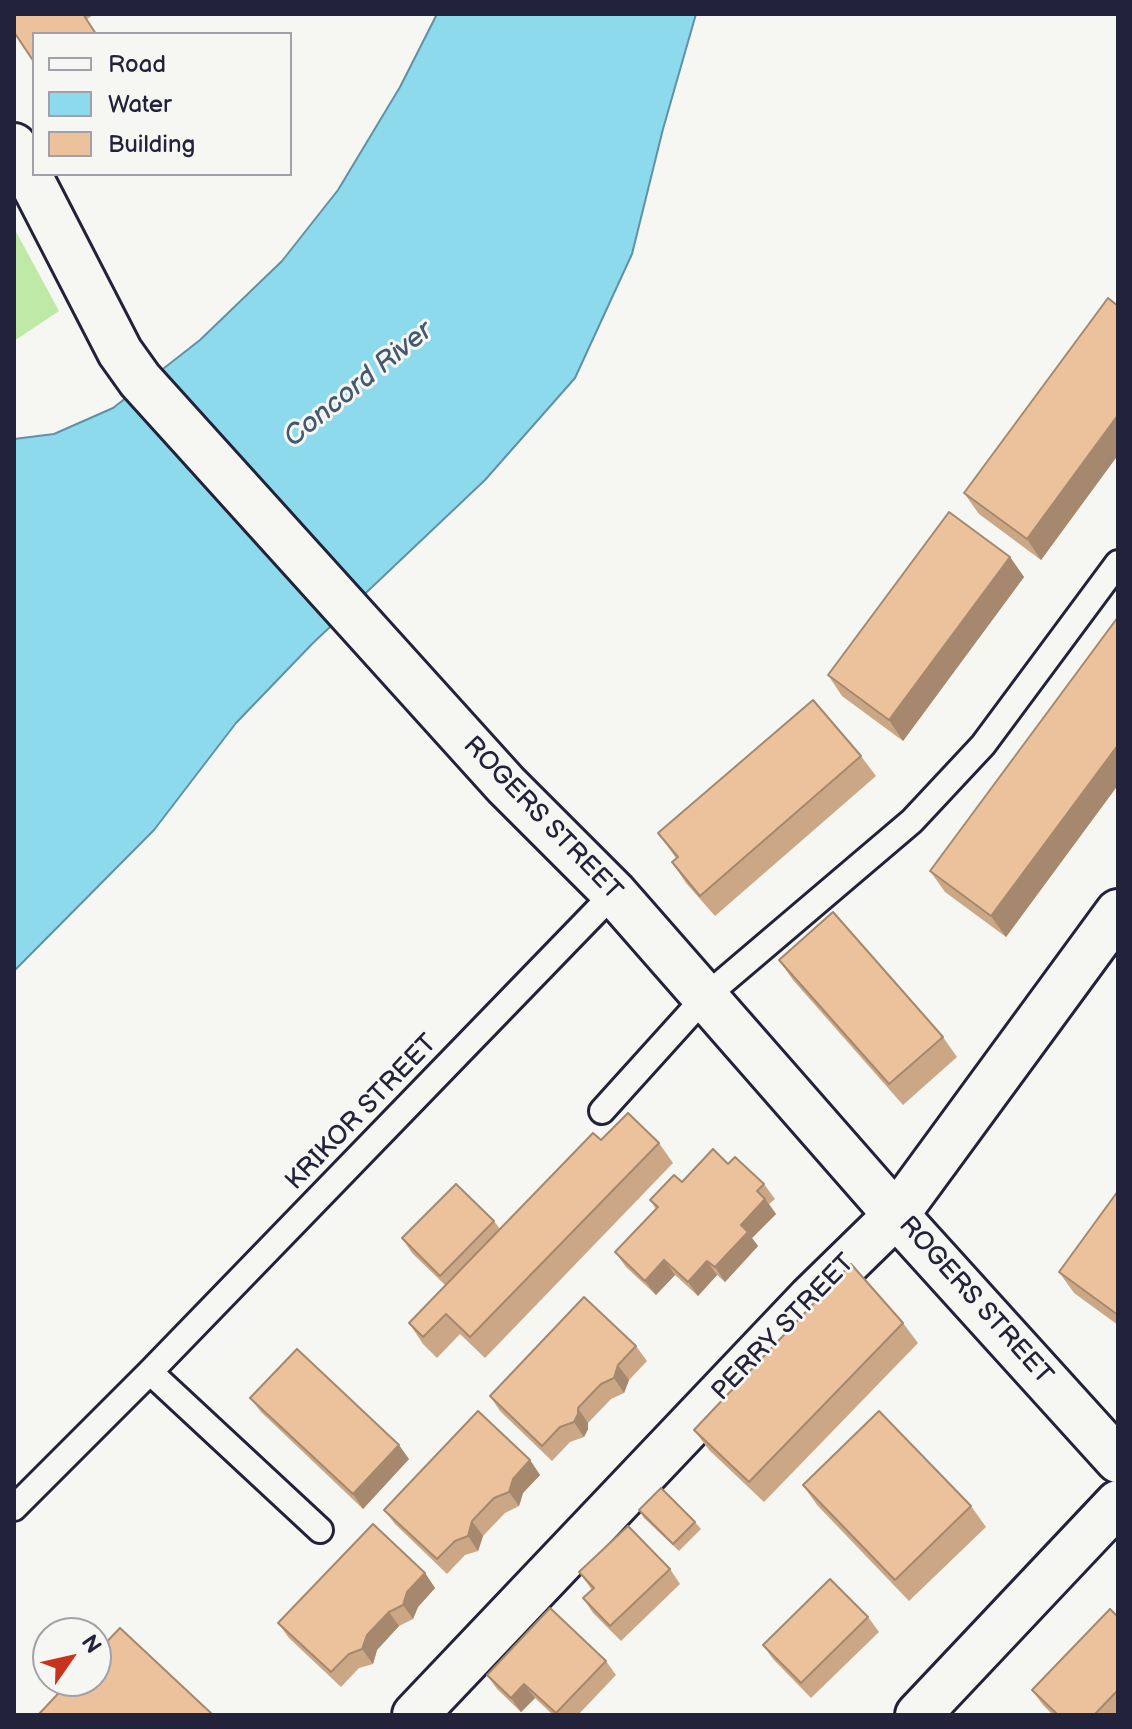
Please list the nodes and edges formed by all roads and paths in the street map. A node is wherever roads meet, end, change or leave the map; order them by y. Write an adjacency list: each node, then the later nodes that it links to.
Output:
1 (14, 146): 3 (street, ROGERS STREET)
2 (1115, 572): 5 (lane)
3 (614, 893): 5 (street, ROGERS STREET); 8 (lane, KRIKOR STREET)
4 (1118, 912): 7 (street, PERRY STREET)
5 (705, 997): 6 (lane); 7 (street, ROGERS STREET)
6 (602, 1111)
7 (896, 1215): 9 (street, ROGERS STREET); 13 (street, PERRY STREET)
8 (150, 1372): 11 (lane, KRIKOR STREET); 12 (lane)
9 (1118, 1460)
10 (1118, 1503): 14 (street)
11 (14, 1508)
12 (320, 1530)
13 (415, 1715)
14 (918, 1715)

